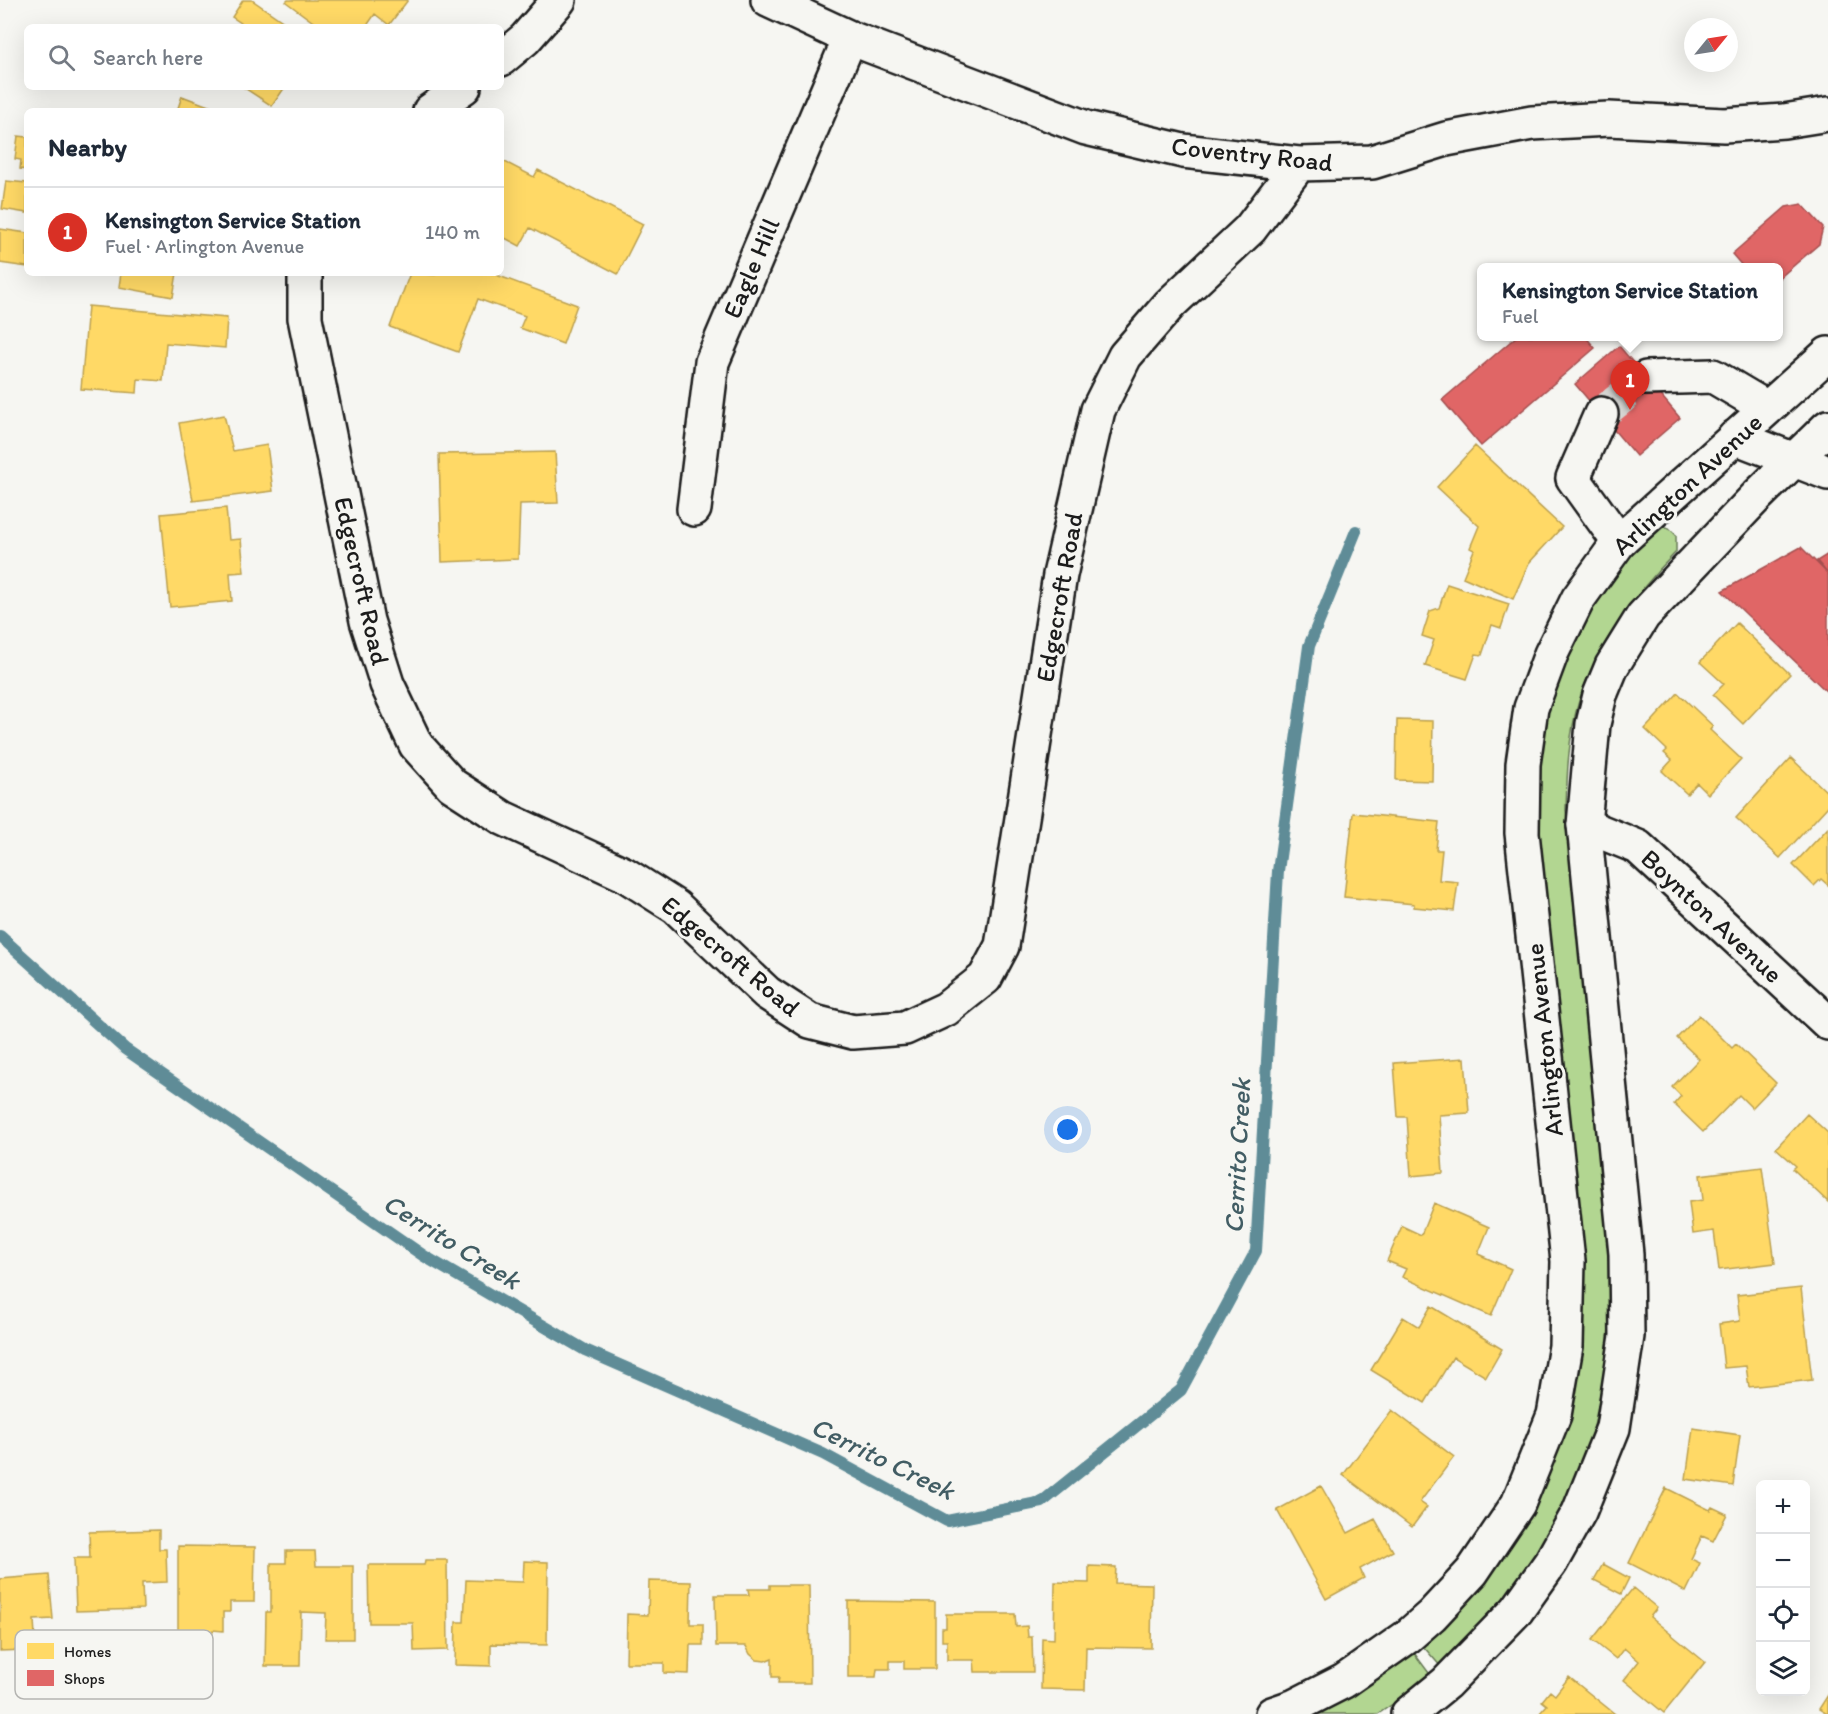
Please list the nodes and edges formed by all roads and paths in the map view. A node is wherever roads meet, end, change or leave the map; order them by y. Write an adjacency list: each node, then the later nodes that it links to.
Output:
1 (559, 0): 4 (street)
2 (768, 0): 3 (street, Coventry Road)
3 (850, 38): 8 (street, Coventry Road); 18 (street, Eagle Hill)
4 (504, 56)
5 (460, 90): 6 (street)
6 (434, 108)
7 (1828, 114): 8 (street, Coventry Road)
8 (1299, 164): 9 (street, Edgecroft Road)
9 (305, 276)
10 (1828, 354): 12 (street, Arlington Avenue)
11 (1646, 378): 12 (street)
12 (1767, 408): 15 (street, Arlington Avenue)
13 (1601, 414): 19 (street)
14 (1828, 427): 16 (street)
15 (1734, 437): 16 (street); 19 (street, Arlington Avenue)
16 (1794, 461): 17 (street); 20 (street)
17 (1828, 473)
18 (694, 509)
19 (1619, 542): 22 (street, Arlington Avenue)
20 (1584, 825): 21 (street, Boynton Avenue); 23 (street)
21 (1828, 1023)
22 (1272, 1714)
23 (1408, 1714)

